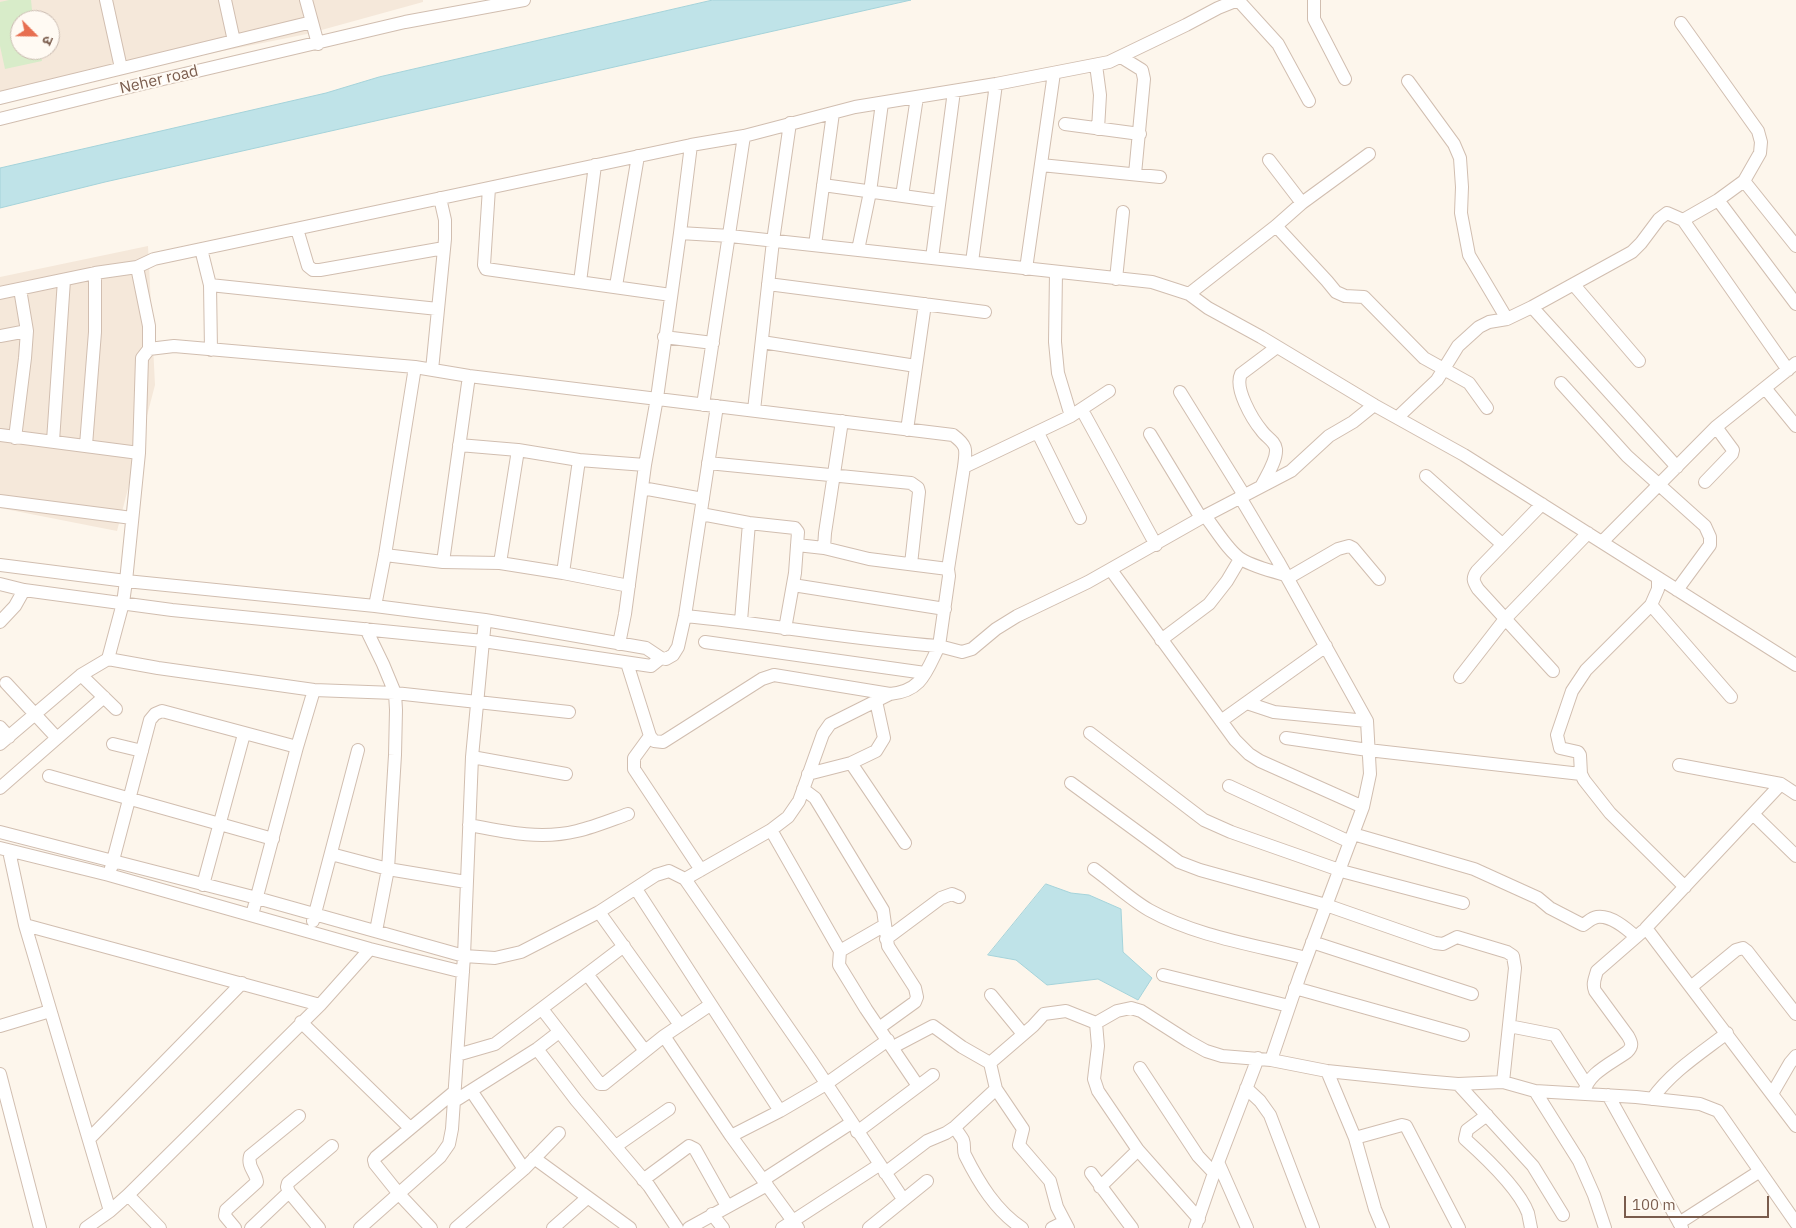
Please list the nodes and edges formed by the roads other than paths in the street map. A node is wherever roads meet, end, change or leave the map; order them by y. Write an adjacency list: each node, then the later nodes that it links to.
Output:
1 (106, 0): 14 (street)
2 (224, 0): 10 (street)
3 (306, 0): 8 (street)
4 (524, 0): 7 (street, Neher road)
5 (1238, 0): 12 (street); 22 (street)
6 (1314, 0): 16 (street)
7 (483, 4): 11 (street, Neher road)
8 (312, 22): 10 (street); 11 (street)
9 (1681, 23): 39 (street)
10 (234, 41): 14 (street)
11 (318, 44): 25 (street, Neher road)
12 (1121, 57): 13 (street); 29 (street)
13 (1096, 65): 15 (street); 28 (street)
14 (121, 68): 20 (street)
15 (1054, 73): 18 (street); 36 (street)
16 (1345, 80)
17 (1408, 81): 82 (street)
18 (996, 84): 19 (street); 61 (street)
19 (954, 91): 21 (street); 46 (street)
20 (0, 97)
21 (916, 97): 23 (street); 43 (street)
22 (1309, 101)
23 (882, 103): 24 (street); 42 (street)
24 (833, 113): 26 (street); 40 (street)
25 (0, 119)
26 (790, 123): 30 (street); 54 (street)
27 (1065, 124): 28 (street)
28 (1098, 129): 29 (street)
29 (1140, 134): 37 (street)
30 (744, 136): 31 (street); 53 (street)
31 (691, 145): 33 (street); 52 (street)
32 (1369, 154): 47 (street)
33 (638, 156): 35 (street); 72 (street)
34 (1269, 160): 47 (street)
35 (595, 165): 41 (street); 68 (street)
36 (1041, 165): 37 (street); 63 (street)
37 (1136, 174): 38 (street)
38 (1160, 177)
39 (1744, 181): 45 (street); 56 (street)
40 (823, 185): 42 (street); 55 (street)
41 (489, 188): 44 (street); 68 (street)
42 (870, 192): 43 (street); 59 (street)
43 (902, 196): 46 (street)
44 (440, 198): 51 (street); 57 (street)
45 (1718, 200): 49 (street); 78 (street)
46 (939, 201): 60 (street)
47 (1302, 203): 50 (street)
48 (1123, 212): 66 (street)
49 (1683, 220): 71 (street); 94 (street)
50 (1276, 226): 75 (street); 96 (street)
51 (298, 229): 57 (street); 58 (street)
52 (680, 233): 53 (street); 76 (street)
53 (730, 236): 54 (street); 86 (street)
54 (773, 241): 55 (street); 69 (street)
55 (815, 245): 59 (street)
56 (1796, 246)
57 (444, 248): 80 (street)
58 (201, 249): 62 (street); 70 (street)
59 (858, 250): 60 (street)
60 (932, 258): 61 (street)
61 (972, 262): 63 (street)
62 (137, 267): 65 (street); 89 (street)
63 (1026, 269): 64 (street)
64 (1056, 272): 66 (street); 108 (street)
65 (95, 273): 67 (street); 119 (street)
66 (1116, 278): 75 (street)
67 (64, 280): 73 (street); 118 (street)
68 (580, 282): 72 (street)
69 (768, 284): 77 (street); 87 (street)
70 (210, 285): 80 (street); 90 (street)
71 (1574, 285): 79 (street); 91 (street)
72 (616, 286): 76 (street)
73 (20, 289): 74 (street); 83 (street)
74 (0, 293)
75 (1189, 294): 88 (street)
76 (671, 295): 85 (street)
77 (925, 304): 81 (street); 92 (street)
78 (1796, 304)
79 (1532, 307): 82 (street); 126 (street)
80 (438, 309): 95 (street)
81 (985, 312)
82 (1508, 319): 96 (street)
83 (27, 331): 84 (street); 117 (street)
84 (0, 336)
85 (664, 337): 86 (street); 102 (street)
86 (713, 342): 104 (street)
87 (762, 342): 92 (street); 107 (street)
88 (1277, 347): 103 (street); 132 (street)
89 (149, 349): 90 (street); 122 (street)
90 (211, 350): 93 (street)
91 (1639, 361)
92 (916, 366): 113 (street)
93 (414, 367): 95 (street); 149 (street)
94 (1792, 367): 99 (street)
95 (432, 370): 97 (street)
96 (1445, 370): 106 (street); 109 (street)
97 (469, 376): 102 (street); 120 (street)
98 (1561, 383): 131 (street)
99 (1765, 388): 111 (street); 112 (street)
100 (1110, 391): 108 (street)
101 (1180, 392): 134 (street)
102 (657, 398): 104 (street); 125 (street)
103 (1374, 404): 109 (street); 132 (street)
104 (703, 405): 105 (street)
105 (717, 406): 107 (street); 124 (street)
106 (1487, 408)
107 (754, 410): 110 (street)
108 (1077, 413): 114 (street); 147 (street)
109 (1398, 417): 137 (street)
110 (842, 421): 113 (street); 128 (street)
111 (1796, 426)
112 (1716, 427): 126 (street); 130 (street)
113 (907, 430): 127 (street)
114 (1038, 433): 127 (street); 141 (street)
115 (1150, 434): 139 (street)
116 (0, 435): 117 (street)
117 (15, 438): 118 (street)
118 (53, 441): 119 (street)
119 (86, 445): 122 (street)
120 (459, 445): 121 (street); 151 (street)
121 (518, 450): 123 (street); 152 (street)
122 (139, 453): 140 (street)
123 (579, 460): 125 (street); 157 (street)
124 (708, 463): 128 (street); 135 (street)
125 (645, 465): 133 (street)
126 (1676, 467): 131 (street)
127 (964, 468): 155 (street)
128 (834, 476): 148 (street); 153 (street)
129 (1426, 476): 145 (street)
130 (1705, 482)
131 (1658, 485): 144 (street); 166 (street)
132 (1262, 486): 134 (street)
133 (642, 488): 135 (street); 164 (street)
134 (1242, 496): 139 (street); 158 (street)
135 (703, 498): 138 (street)
136 (0, 501): 140 (street)
137 (1542, 504): 143 (street); 145 (street)
138 (701, 514): 142 (street); 171 (street)
139 (1203, 517): 147 (street); 150 (street)
140 (132, 518): 161 (street)
141 (1080, 518)
142 (749, 523): 146 (street); 174 (street)
143 (1588, 533): 144 (street); 172 (street)
144 (1602, 542): 160 (street)
145 (1502, 544): 172 (street)
146 (797, 545): 148 (street); 163 (street)
147 (1156, 545): 156 (street)
148 (824, 548): 153 (street)
149 (385, 556): 151 (street); 169 (street)
150 (1240, 559): 158 (street); 178 (street)
151 (442, 562): 152 (street)
152 (500, 563): 157 (street)
153 (911, 564): 155 (street)
154 (0, 565): 161 (street)
155 (948, 569): 170 (street)
156 (1111, 570): 178 (street); 182 (street)
157 (563, 573): 164 (street)
158 (1287, 577): 159 (street); 183 (street)
159 (1379, 578)
160 (1658, 578): 166 (street); 168 (street)
161 (126, 581): 167 (street); 169 (street)
162 (0, 584): 165 (street)
163 (793, 585): 170 (street); 176 (street)
164 (629, 586): 181 (street)
165 (24, 590): 167 (street); 175 (street)
166 (1677, 590): 187 (street)
167 (123, 603): 177 (street); 185 (street)
168 (1652, 605): 196 (street); 222 (street)
169 (375, 606): 173 (street)
170 (945, 609): 182 (street)
171 (685, 616): 174 (street); 184 (street)
172 (1505, 618): 188 (street); 191 (street)
173 (486, 620): 179 (street); 181 (street)
174 (741, 621): 176 (street)
175 (0, 622)
176 (785, 629): 182 (street)
177 (366, 630): 179 (street); 194 (street)
178 (1161, 640): 204 (street)
179 (483, 641): 186 (street); 199 (street)
180 (705, 642): 189 (street)
181 (618, 644): 184 (street)
182 (939, 646): 189 (street)
183 (1326, 646): 200 (street); 205 (street)
184 (661, 658): 186 (street)
185 (108, 659): 190 (street); 193 (street)
186 (626, 663): 209 (street)
187 (1796, 665)
188 (1553, 671)
189 (925, 673): 195 (street)
190 (81, 675): 197 (street); 203 (street)
191 (1460, 677)
192 (6, 683): 203 (street)
193 (314, 690): 194 (street); 213 (street)
194 (395, 692): 199 (street); 245 (street)
195 (890, 694): 198 (street); 209 (street)
196 (1731, 696)
197 (104, 697): 201 (street); 210 (street)
198 (876, 701): 218 (street); 221 (street)
199 (477, 703): 202 (street); 217 (street)
200 (1248, 703): 204 (street); 205 (street)
201 (116, 709)
202 (569, 712)
203 (35, 714): 208 (street); 210 (street)
204 (1221, 721): 231 (street)
205 (1367, 721): 215 (street)
206 (1090, 733): 248 (street)
207 (244, 734): 213 (street); 216 (street); 234 (street)
208 (3, 736)
209 (650, 736): 247 (street)
210 (57, 738): 227 (street)
211 (1286, 738): 215 (street)
212 (113, 744): 216 (street)
213 (297, 747): 239 (street)
214 (358, 750): 242 (street)
215 (1368, 750): 222 (street); 231 (street)
216 (142, 751): 230 (street)
217 (472, 757): 220 (street); 235 (street)
218 (851, 763): 221 (street); 240 (street)
219 (1679, 765): 225 (street)
220 (566, 774)
221 (808, 774): 228 (street)
222 (1581, 774): 253 (street)
223 (49, 776): 230 (street)
224 (1071, 783): 258 (street)
225 (1781, 784): 229 (street); 233 (street)
226 (1229, 786): 238 (street)
227 (0, 787)
228 (803, 789): 236 (street); 263 (street)
229 (1796, 794)
230 (128, 799): 234 (street); 244 (street)
231 (1363, 808): 238 (street)
232 (628, 814): 235 (street)
233 (1753, 814): 243 (street); 253 (street)
234 (220, 824): 239 (street); 252 (street)
235 (469, 825): 251 (street)
236 (771, 830): 247 (street); 272 (street)
237 (0, 832): 244 (street)
238 (1351, 838): 248 (street); 267 (street)
239 (273, 839): 256 (street)
240 (905, 843)
241 (4, 849): 249 (street); 262 (street)
242 (331, 854): 245 (street); 260 (street)
243 (1796, 856)
244 (113, 861): 249 (street); 252 (street)
245 (388, 869): 251 (street); 266 (street)
246 (1094, 869): 274 (street)
247 (701, 870): 250 (street)
248 (1339, 870): 257 (street); 258 (street)
249 (109, 875): 261 (street)
250 (685, 879): 254 (street); 313 (street)
251 (466, 882): 273 (street)
252 (203, 885): 256 (street)
253 (1685, 887): 264 (street)
254 (636, 889): 259 (street); 284 (street)
255 (960, 897): 268 (street)
256 (257, 898): 260 (street); 261 (street)
257 (1463, 904)
258 (1326, 905): 269 (street); 293 (street)
259 (599, 912): 270 (street); 273 (street)
260 (315, 914): 265 (street); 266 (street)
261 (252, 916): 265 (street)
262 (26, 925): 278 (street); 287 (street)
263 (885, 925): 268 (street); 272 (street)
264 (1646, 928): 267 (street); 279 (street)
265 (311, 931): 271 (street)
266 (376, 931): 273 (street)
267 (1636, 937): 318 (street)
268 (886, 939): 294 (street)
269 (1312, 942): 274 (street); 281 (street)
270 (624, 946): 276 (street); 291 (street)
271 (370, 949): 275 (street); 283 (street)
272 (840, 951): 294 (street)
273 (464, 956): 275 (street)
274 (1306, 958): 280 (street)
275 (463, 972): 303 (street)
276 (587, 974): 286 (street); 302 (street)
277 (1163, 975): 285 (street)
278 (242, 984): 283 (street); 337 (street)
279 (1691, 987): 288 (street); 296 (street)
280 (1295, 988): 285 (street); 298 (street)
281 (1472, 994)
282 (990, 995): 297 (street)
283 (320, 1004): 289 (street)
284 (710, 1005): 291 (street); 327 (street)
285 (1289, 1006): 306 (street)
286 (542, 1009): 295 (street); 303 (street)
287 (50, 1011): 292 (street); 337 (street)
288 (1796, 1014)
289 (302, 1022): 333 (street); 353 (street)
290 (1096, 1023): 297 (street); 305 (street); 340 (street)
291 (680, 1025): 299 (street)
292 (0, 1026)
293 (1509, 1026): 312 (street); 318 (street)
294 (879, 1028): 300 (street)
295 (559, 1032): 301 (street); 302 (street)
296 (1727, 1033): 321 (street); 325 (street)
297 (1023, 1034): 307 (street)
298 (1463, 1035)
299 (664, 1036): 302 (street); 335 (street)
300 (890, 1044): 307 (street); 313 (street); 315 (street)
301 (537, 1049): 320 (street); 339 (street)
302 (645, 1051)
303 (456, 1055): 323 (street)
304 (1796, 1056): 321 (street)
305 (1258, 1058): 306 (street); 316 (street)
306 (1271, 1060): 309 (street)
307 (990, 1063): 317 (street)
308 (1140, 1068): 343 (street)
309 (1327, 1071): 314 (street); 336 (street)
310 (0, 1074): 324 (street)
311 (933, 1075): 315 (street)
312 (1503, 1082): 314 (street); 319 (street)
313 (826, 1084): 327 (street); 331 (street)
314 (1458, 1084): 328 (street)
315 (918, 1086): 331 (street)
316 (1246, 1088): 343 (street); 384 (street)
317 (996, 1089): 332 (street); 363 (street)
318 (1585, 1089): 319 (street); 322 (street)
319 (1535, 1091): 388 (street)
320 (472, 1092): 323 (street); 342 (street)
321 (1772, 1094): 330 (street)
322 (1608, 1095): 325 (street); 364 (street)
323 (454, 1097): 333 (street); 352 (street)
324 (3, 1099): 365 (street)
325 (1652, 1099): 345 (street)
326 (669, 1110): 339 (street)
327 (780, 1111): 335 (street)
328 (1487, 1115): 359 (street); 387 (street)
329 (299, 1116): 368 (street)
330 (1796, 1126)
331 (854, 1127): 344 (street); 349 (street)
332 (955, 1127): 344 (street); 380 (street)
333 (410, 1128): 352 (street)
334 (559, 1133): 341 (street)
335 (731, 1136): 349 (street)
336 (1355, 1138): 385 (street); 386 (street)
337 (88, 1139): 357 (street)
338 (332, 1146): 351 (street)
339 (616, 1146): 347 (street)
340 (1138, 1150): 350 (street); 360 (street)
341 (534, 1158): 342 (street); 354 (street)
342 (524, 1168): 373 (street)
343 (1216, 1168): 360 (street); 383 (street)
344 (882, 1169): 355 (street); 362 (street)
345 (1760, 1171): 361 (street); 364 (street)
346 (1091, 1173): 350 (street)
347 (643, 1180): 356 (street); 376 (street)
348 (927, 1181): 355 (street)
349 (765, 1182): 356 (street); 362 (street)
350 (1100, 1187): 382 (street)
351 (289, 1192): 369 (street); 370 (street)
352 (399, 1194): 371 (street); 372 (street)
353 (128, 1195): 357 (street); 367 (street)
354 (587, 1198): 374 (street); 375 (street)
355 (903, 1200): 379 (street)
356 (727, 1206): 358 (street)
357 (110, 1211): 366 (street)
358 (712, 1214): 377 (street); 378 (street)
359 (1563, 1215)
360 (1197, 1223)
361 (1796, 1223)
362 (791, 1225)
363 (1066, 1225): 381 (street)
364 (1680, 1226)
365 (40, 1228)
366 (86, 1228)
367 (160, 1228)
368 (235, 1228)
369 (251, 1228)
370 (319, 1228)
371 (360, 1228)
372 (430, 1228)
373 (456, 1228)
374 (553, 1228)
375 (630, 1228)
376 (677, 1228)
377 (689, 1228)
378 (722, 1228)
379 (869, 1228)
380 (1022, 1228)
381 (1052, 1228)
382 (1132, 1228)
383 (1247, 1228)
384 (1313, 1228)
385 (1383, 1228)
386 (1459, 1228)
387 (1531, 1228)
388 (1605, 1228)

